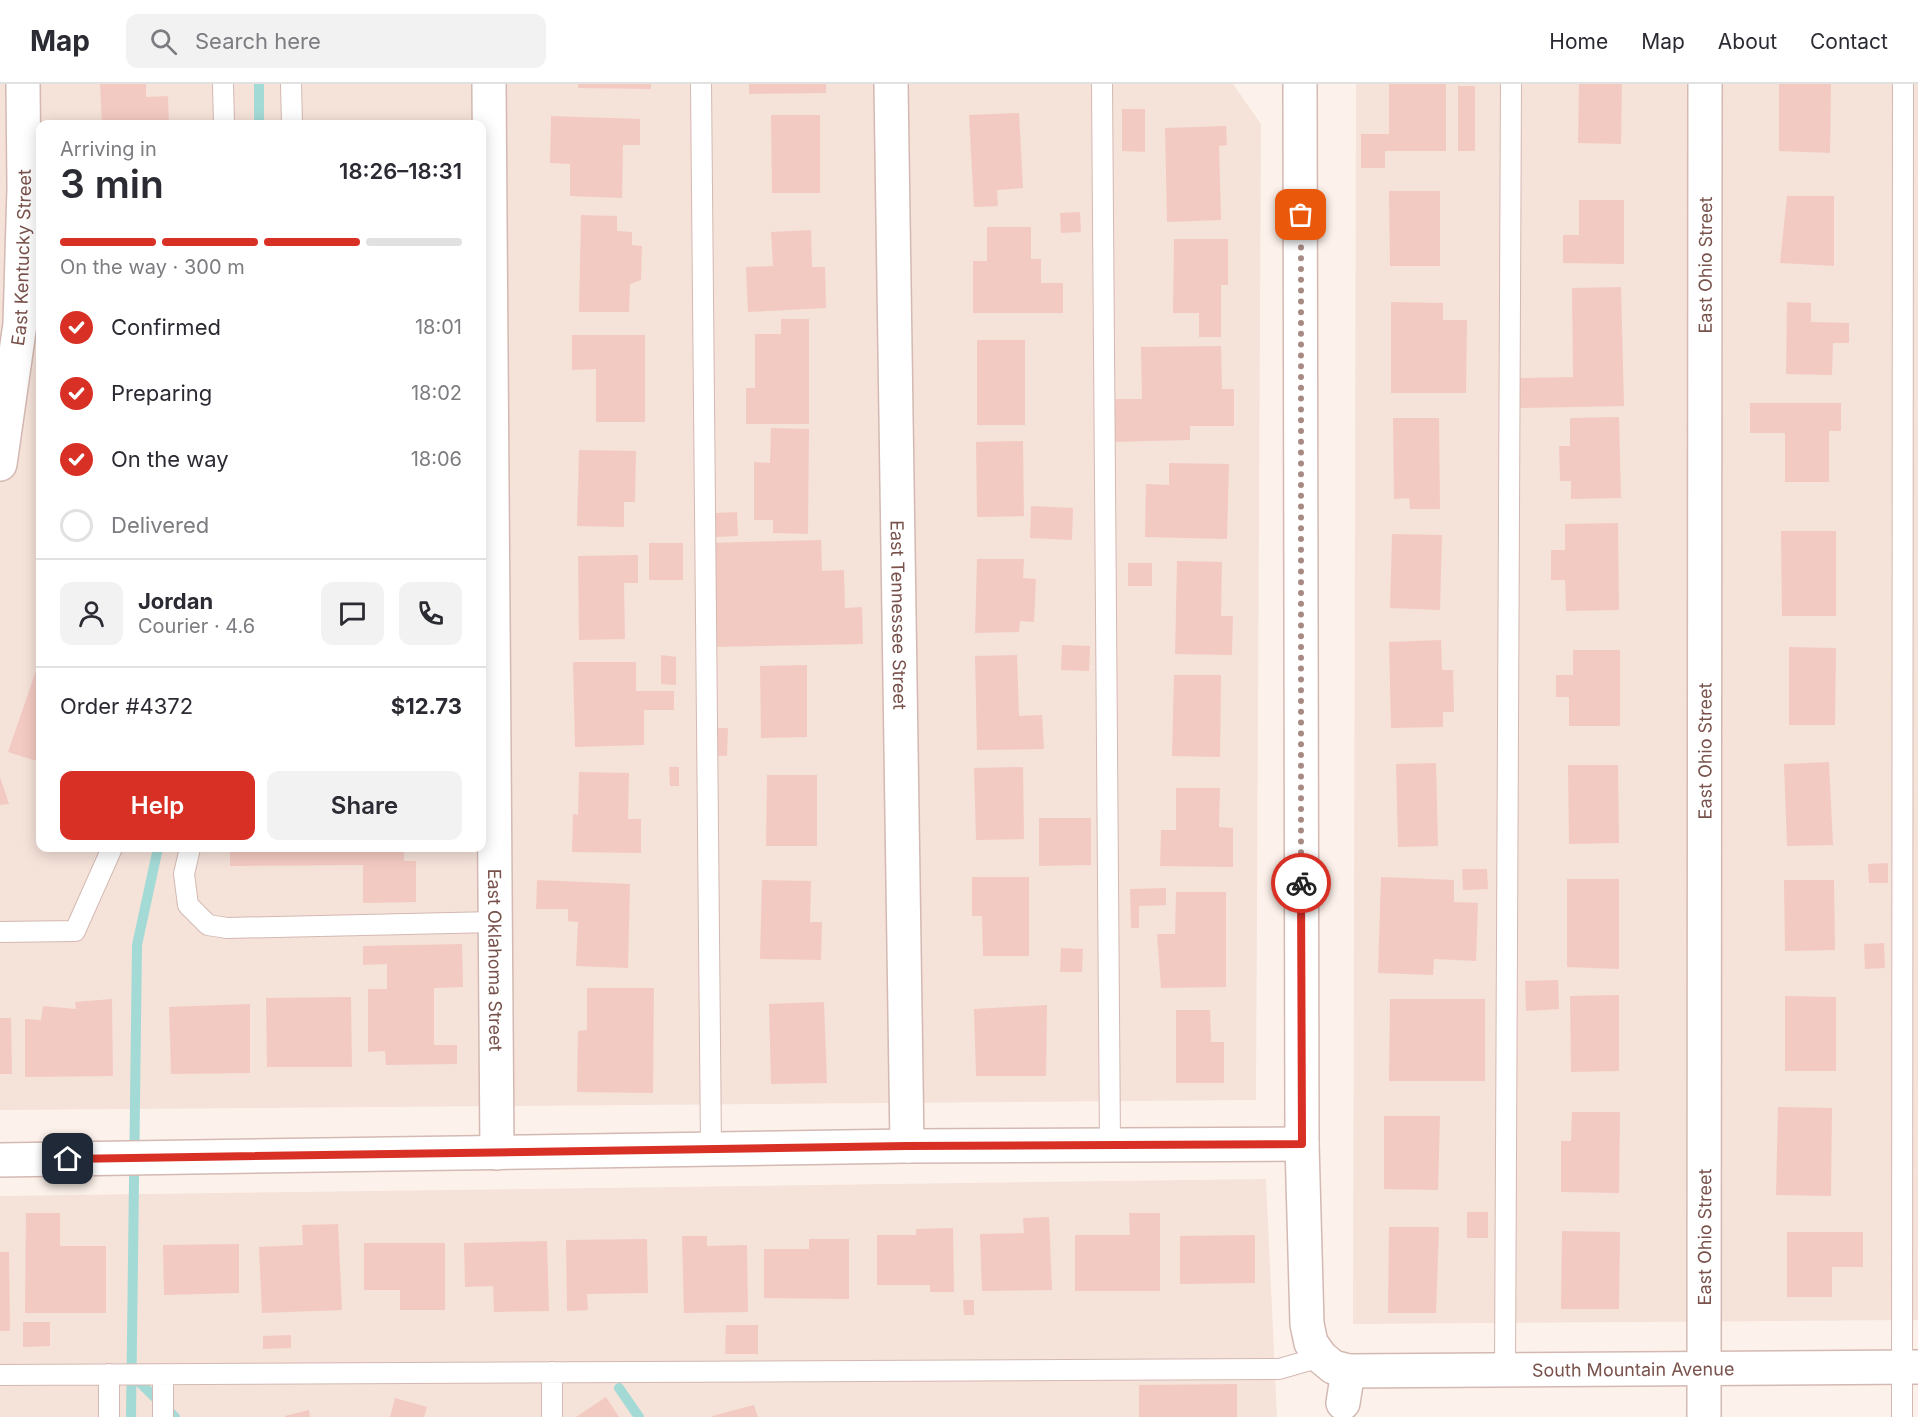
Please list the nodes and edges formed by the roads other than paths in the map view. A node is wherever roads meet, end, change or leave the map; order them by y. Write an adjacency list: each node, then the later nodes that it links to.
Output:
1 (23, 84): 14 (street, East Kentucky Street)
2 (223, 84): 12 (lane)
3 (291, 84): 13 (lane)
4 (489, 84): 17 (street, East Oklahoma Street)
5 (701, 84): 22 (lane)
6 (891, 84): 21 (street, East Tennessee Street)
7 (1102, 84): 20 (lane)
8 (1300, 84): 19 (street)
9 (1511, 84): 28 (lane)
10 (1706, 84): 27 (street, East Ohio Street)
11 (1903, 84): 26 (lane)
12 (224, 120)
13 (292, 120)
14 (0, 464)
15 (110, 852): 18 (lane)
16 (189, 852): 17 (lane)
17 (495, 922): 23 (street, East Oklahoma Street)
18 (0, 932)
19 (1302, 1144): 20 (street); 25 (street)
20 (1110, 1145): 21 (street)
21 (907, 1146): 22 (street)
22 (711, 1149): 23 (street)
23 (497, 1153): 24 (street)
24 (0, 1160)
25 (1335, 1364): 28 (street, South Mountain Avenue); 29 (lane); 33 (street)
26 (1911, 1367): 27 (street, South Mountain Avenue); 38 (lane)
27 (1704, 1369): 28 (street, South Mountain Avenue); 37 (street, East Ohio Street)
28 (1505, 1370)
29 (552, 1372): 31 (lane); 36 (lane)
30 (109, 1374): 31 (lane); 32 (lane); 34 (lane)
31 (163, 1374): 35 (lane)
32 (0, 1375)
33 (1343, 1403)
34 (109, 1417)
35 (163, 1417)
36 (552, 1417)
37 (1704, 1417)
38 (1902, 1417)

